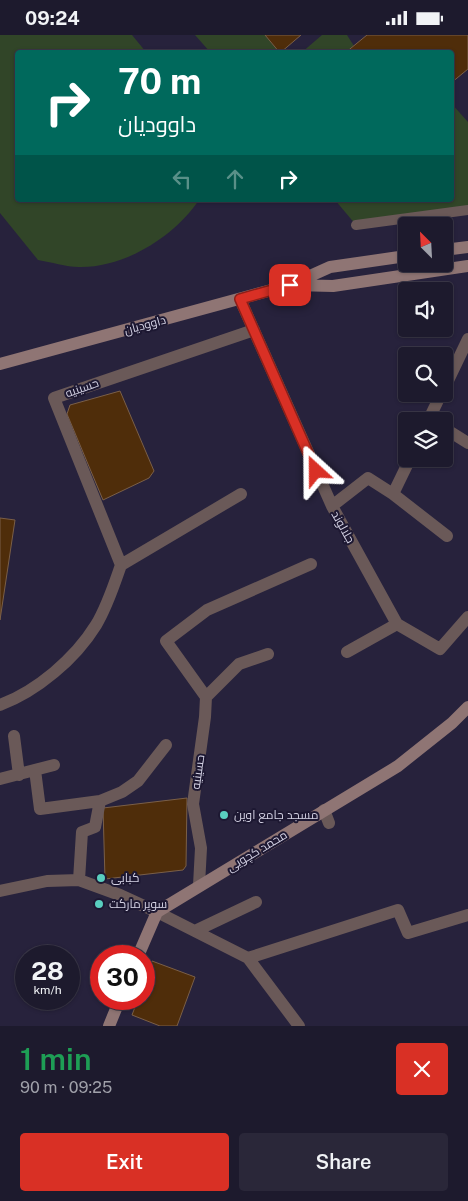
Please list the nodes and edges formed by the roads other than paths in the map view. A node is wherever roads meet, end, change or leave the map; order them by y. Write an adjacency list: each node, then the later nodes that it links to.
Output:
1 (468, 210): 2 (lane)
2 (356, 225)
3 (468, 247): 4 (street)
4 (453, 249)
5 (398, 257): 7 (street, داوودیان)
6 (468, 266): 7 (street, داوودیان)
7 (290, 285): 8 (street, داوودیان)
8 (240, 299): 9 (street, جلالوند); 11 (street, داوودیان)
9 (254, 330): 18 (street, جلالوند); 21 (street, حسینیه)
10 (468, 339): 12 (street)
11 (0, 364)
12 (453, 370)
13 (453, 434): 14 (street)
14 (468, 443)
15 (406, 467): 17 (street)
16 (241, 494): 21 (street)
17 (393, 494): 18 (street); 19 (street)
18 (332, 507): 23 (street, جلالوند)
19 (447, 536)
20 (310, 564): 26 (street)
21 (121, 565): 27 (street)
22 (468, 617): 23 (street, جلالوند)
23 (397, 623): 24 (street)
24 (347, 652)
25 (268, 654): 26 (street)
26 (206, 697): 39 (street, حسینیه)
27 (0, 705)
28 (468, 707): 36 (street, محمد کچویی)
29 (14, 736): 33 (street)
30 (166, 745): 35 (street)
31 (54, 765): 32 (street)
32 (35, 770): 33 (street); 35 (street)
33 (19, 775): 34 (street)
34 (0, 779)
35 (100, 801): 38 (street)
36 (324, 810): 37 (street); 39 (street, محمد کچویی)
37 (329, 823)
38 (79, 880): 40 (street); 42 (street)
39 (199, 885): 42 (street, محمد کچویی)
40 (0, 891)
41 (256, 902): 44 (street)
42 (157, 912): 44 (street); 45 (street)
43 (468, 915): 46 (street)
44 (195, 931): 46 (street)
45 (143, 945)
46 (248, 958): 49 (street)
47 (116, 1010): 48 (street)
48 (109, 1026)
49 (299, 1026)

